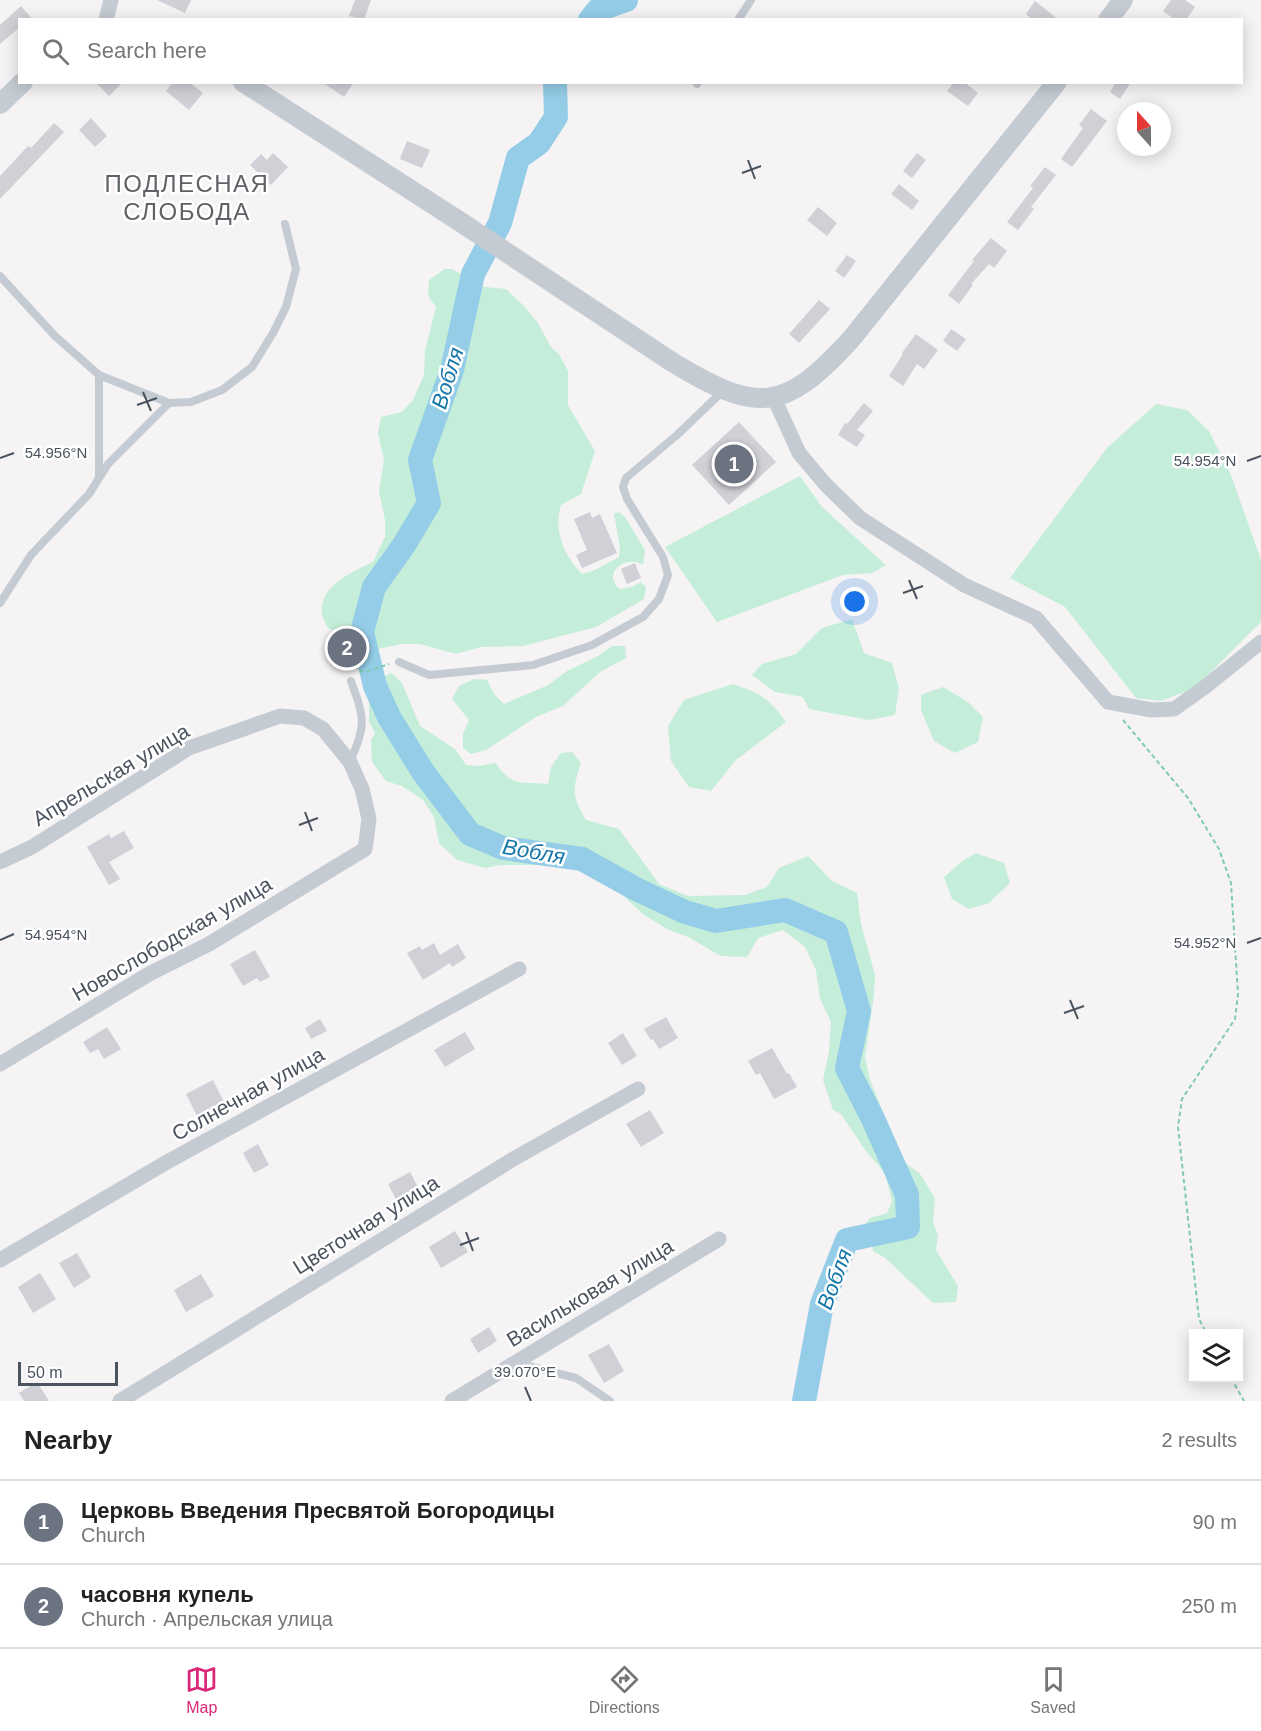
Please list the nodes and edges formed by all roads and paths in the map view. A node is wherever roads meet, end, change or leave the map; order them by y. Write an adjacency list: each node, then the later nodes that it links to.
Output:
1 (111, 0): 4 (street)
2 (751, 0): 5 (lane)
3 (1123, 0): 6 (street)
4 (106, 18)
5 (739, 18)
6 (1110, 18)
7 (20, 84): 10 (street)
8 (246, 84): 14 (street)
9 (1055, 84): 15 (street)
10 (0, 104)
11 (285, 224): 16 (lane)
12 (0, 276): 13 (lane)
13 (99, 375): 16 (lane); 17 (lane)
14 (724, 390): 15 (street); 20 (lane)
15 (774, 398): 24 (street)
16 (169, 403): 17 (lane)
17 (99, 479): 18 (lane)
18 (0, 603)
19 (1261, 642): 24 (street)
20 (399, 662)
21 (355, 665): 22 (path)
22 (385, 665)
23 (351, 681): 25 (lane)
24 (1108, 702): 32 (path)
25 (350, 762): 26 (street, Апрельская улица); 28 (street, Новослободская улица)
26 (0, 862)
27 (519, 969): 31 (street, Солнечная улица)
28 (0, 1064)
29 (638, 1089): 35 (street, Цветочная улица)
30 (719, 1239): 33 (street, Васильковая улица)
31 (0, 1260)
32 (1204, 1329)
33 (516, 1363): 36 (street, Васильковая улица); 37 (lane)
34 (1234, 1383): 38 (path)
35 (120, 1401)
36 (452, 1401)
37 (610, 1401)
38 (1244, 1401)

